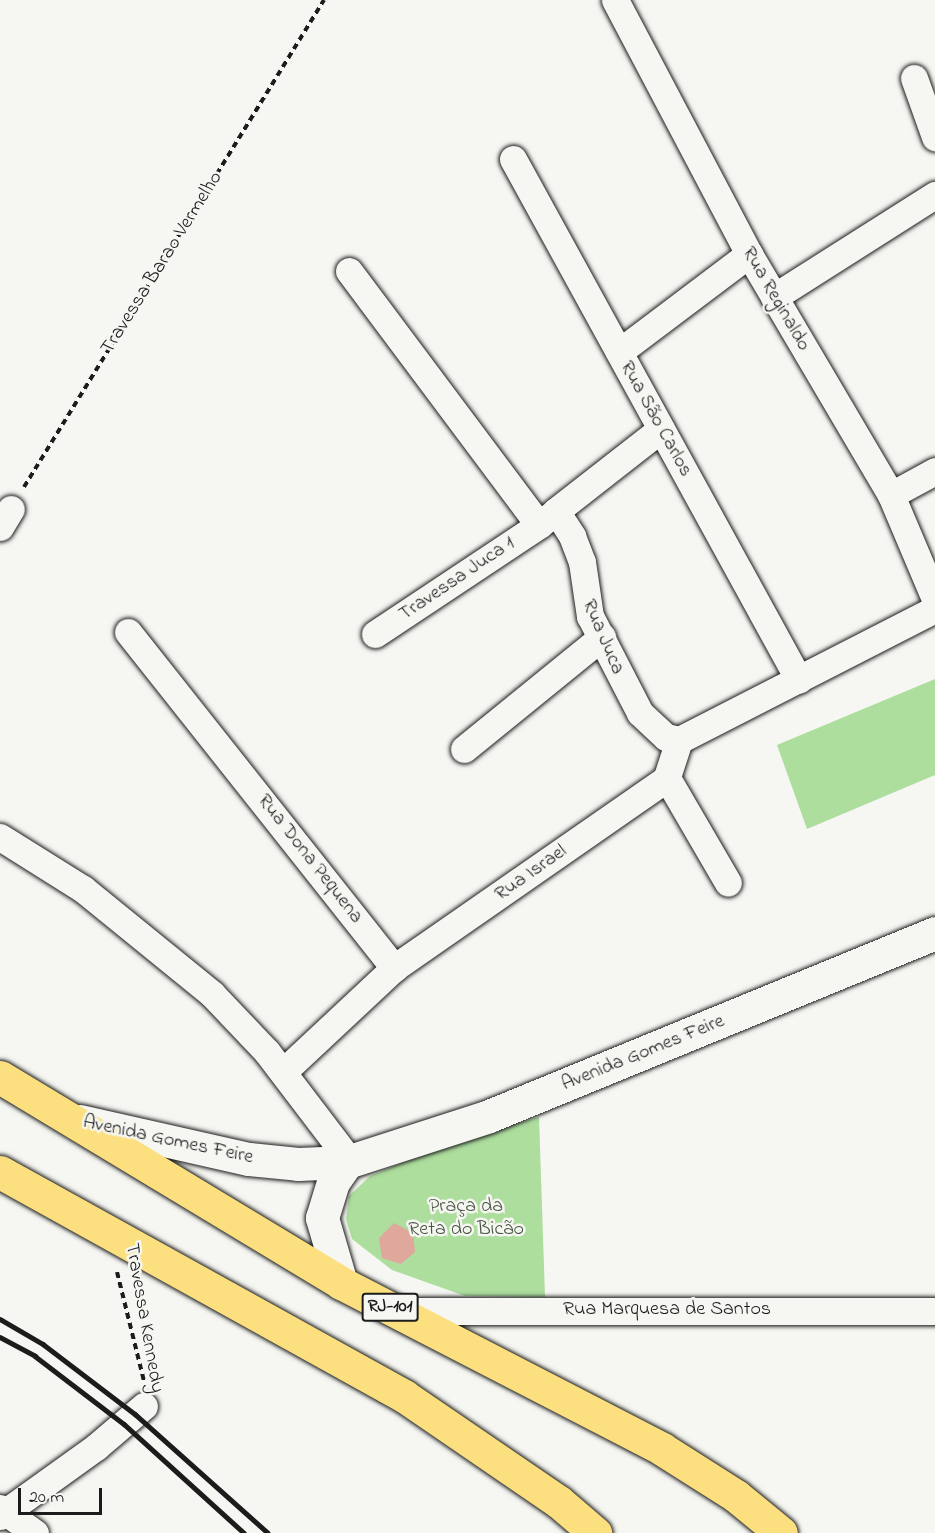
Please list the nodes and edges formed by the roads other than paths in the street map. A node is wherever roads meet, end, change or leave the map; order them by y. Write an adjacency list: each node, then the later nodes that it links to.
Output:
1 (615, 0): 6 (street, Rua Reginaldo)
2 (914, 78): 3 (street)
3 (935, 137)
4 (513, 159): 9 (street, Rua São Carlos)
5 (935, 195): 8 (street)
6 (749, 254): 8 (street, Rua Reginaldo); 9 (street)
7 (349, 271): 13 (street, Rua Juca)
8 (774, 297): 12 (street, Rua Reginaldo)
9 (619, 352): 10 (street, Rua São Carlos)
10 (661, 429): 13 (street, Travessa Juca 1); 19 (street, Rua São Carlos)
11 (935, 471): 12 (street)
12 (891, 495): 14 (street, Rua Reginaldo)
13 (547, 518): 17 (street, Travessa Juca 1); 18 (street, Rua Juca)
14 (935, 598)
15 (935, 609): 19 (street)
16 (128, 632): 26 (street, Rua Dona Pequena)
17 (375, 634)
18 (602, 637): 20 (street, Rua Juca); 21 (street)
19 (799, 680): 20 (street)
20 (679, 740): 22 (street)
21 (464, 749)
22 (667, 778): 24 (street); 26 (street, Rua Israel)
23 (0, 837): 27 (street)
24 (728, 884)
25 (935, 933): 30 (street, Avenida Gomes Feire)
26 (394, 968): 27 (street)
27 (283, 1072): 30 (street)
28 (0, 1077): 29 (main road, RJ-101)
29 (61, 1116): 30 (street, Avenida Gomes Feire); 32 (main road, RJ-101)
30 (348, 1162): 32 (street)
31 (0, 1172): 38 (main road)
32 (341, 1283): 33 (main road, RJ-101)
33 (398, 1311): 34 (street, Rua Marquesa de Santos); 39 (main road, RJ-101)
34 (935, 1311)
35 (144, 1406): 36 (street)
36 (2, 1512): 37 (street)
37 (35, 1533)
38 (595, 1533)
39 (781, 1533)

